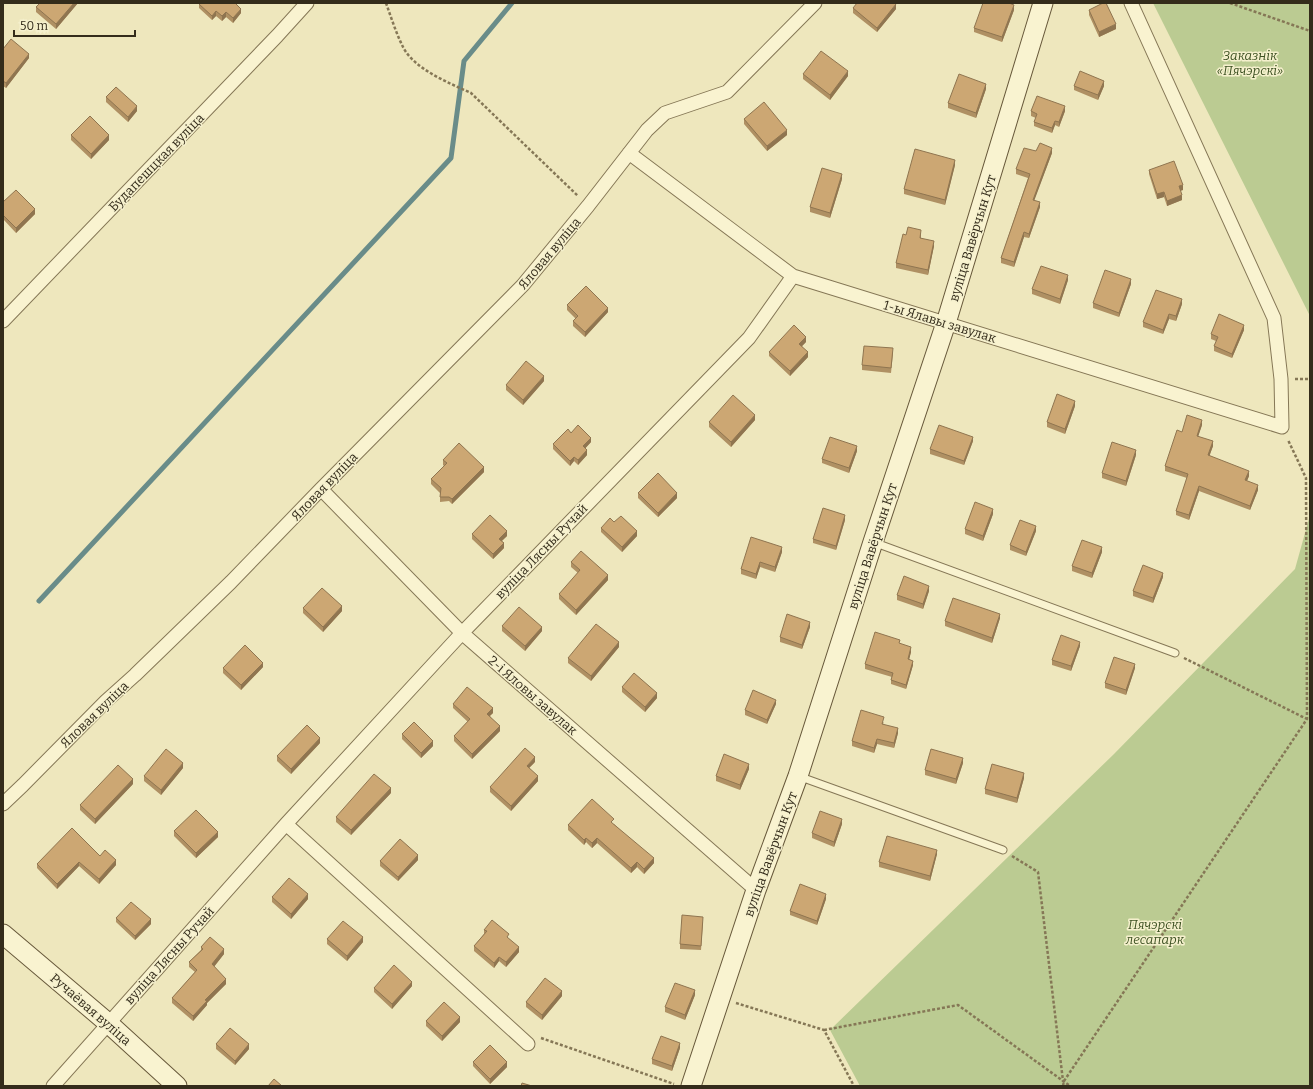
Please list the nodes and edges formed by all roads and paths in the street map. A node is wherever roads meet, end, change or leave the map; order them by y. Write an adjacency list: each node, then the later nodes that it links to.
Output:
1 (308, 3): 11 (street, Будапешцкая вуліца)
2 (386, 3): 9 (path)
3 (815, 3): 8 (street, Яловая вуліца)
4 (1044, 3): 12 (street, вуліца Вавёрчын Кут)
5 (1131, 3): 13 (street)
6 (1230, 3): 7 (path)
7 (1310, 31)
8 (629, 153): 9 (street, Яловая вуліца); 10 (street, 1-ы Ялавы завулак)
9 (588, 206): 14 (street, Яловая вуліца)
10 (793, 276): 12 (street, 1-ы Ялавы завулак); 16 (street, вуліца Лясны Ручай)
11 (3, 321)
12 (946, 322): 13 (street, 1-ы Ялавы завулак); 15 (street, вуліца Вавёрчын Кут)
13 (1282, 427): 18 (path)
14 (321, 489): 16 (street, 2-і Яловы завулак); 20 (street, Яловая вуліца)
15 (873, 542): 17 (lane); 19 (street, вуліца Вавёрчын Кут)
16 (462, 633): 21 (street, вуліца Лясны Ручай); 23 (street, 2-і Яловы завулак)
17 (1175, 653): 18 (path)
18 (1309, 719): 29 (path)
19 (798, 776): 22 (lane); 23 (street, вуліца Вавёрчын Кут)
20 (3, 804)
21 (286, 824): 26 (street, вуліца Лясны Ручай); 28 (street)
22 (1002, 850): 29 (path)
23 (756, 890): 25 (street, вуліца Вавёрчын Кут)
24 (3, 934): 26 (street, Ручаёвая вуліца)
25 (720, 999): 27 (path); 33 (street, вуліца Вавёрчын Кут)
26 (108, 1023): 30 (street, вуліца Лясны Ручай); 31 (street, Ручаёвая вуліца)
27 (824, 1030): 29 (path); 34 (path)
28 (528, 1044): 32 (path)
29 (1064, 1081): 35 (path); 36 (path)
30 (53, 1086)
31 (177, 1086)
32 (680, 1086)
33 (691, 1086)
34 (854, 1086)
35 (1062, 1086)
36 (1070, 1086)

